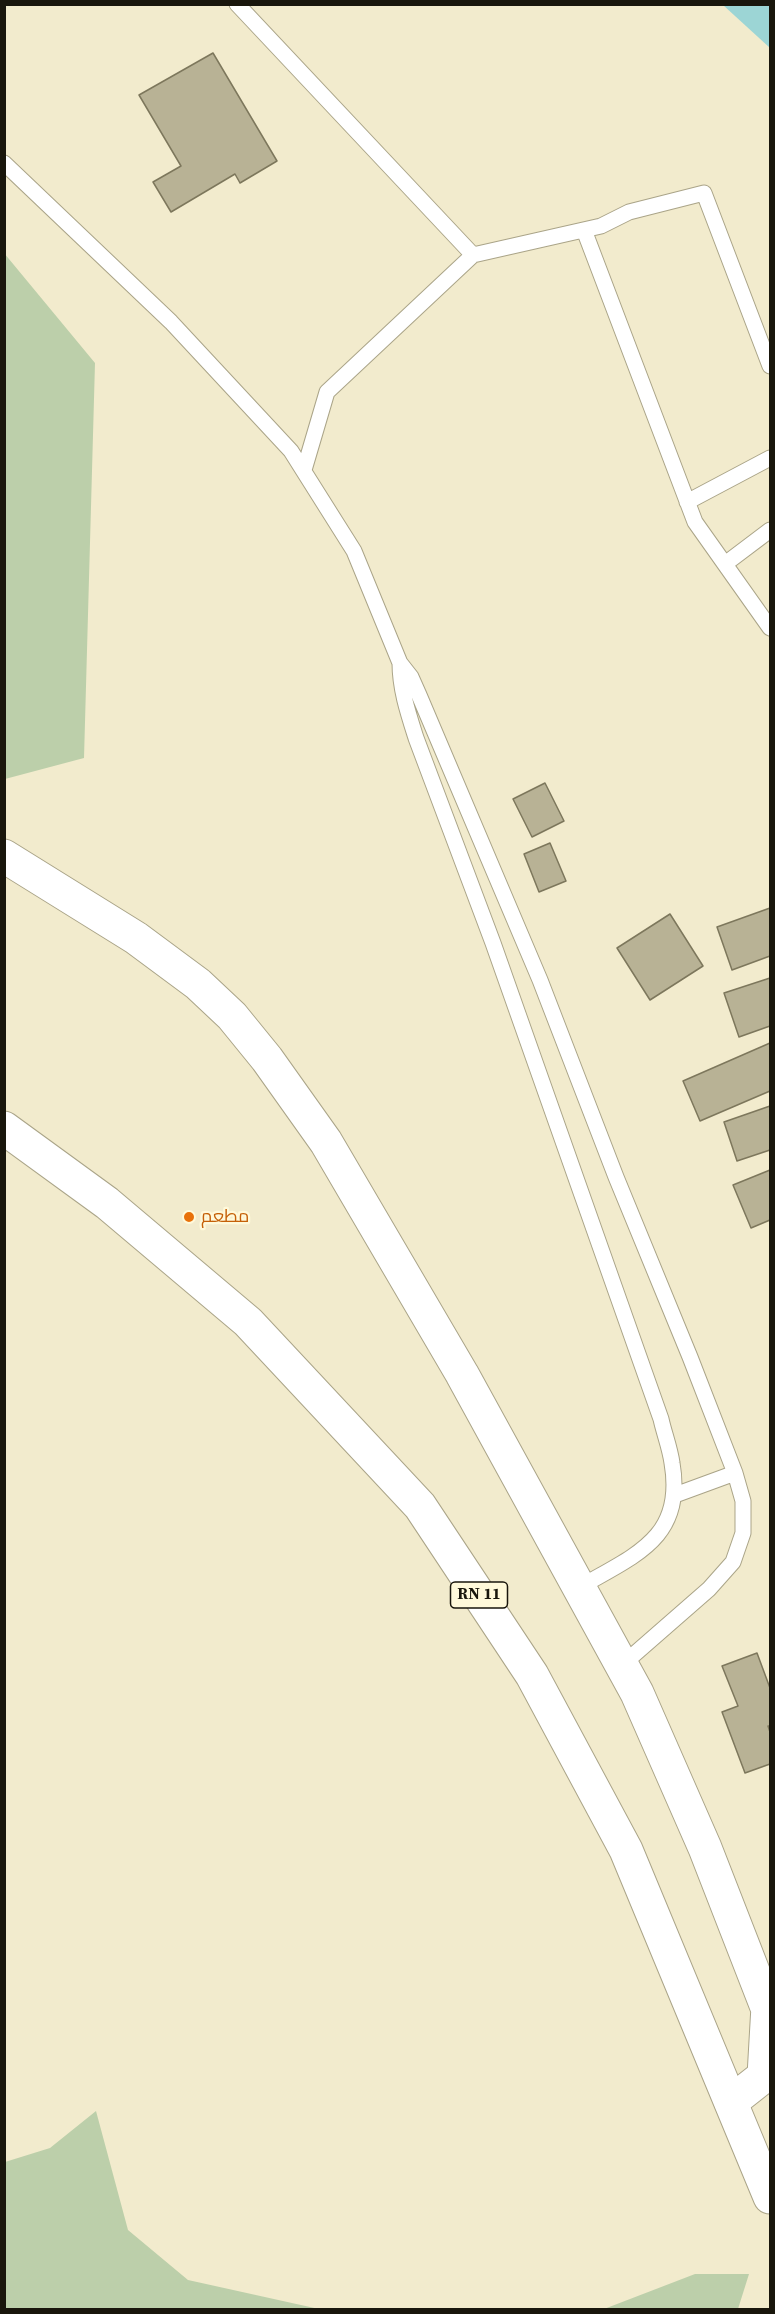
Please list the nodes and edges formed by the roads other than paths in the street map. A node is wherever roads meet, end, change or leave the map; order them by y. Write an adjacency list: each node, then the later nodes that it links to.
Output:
1 (237, 4): 4 (lane)
2 (4, 163): 7 (lane)
3 (584, 230): 4 (lane); 5 (lane); 8 (lane)
4 (473, 255): 7 (lane)
5 (771, 366)
6 (771, 458): 8 (lane)
7 (303, 470): 12 (lane)
8 (687, 502): 10 (lane)
9 (771, 530): 10 (lane)
10 (725, 564): 11 (lane)
11 (771, 628)
12 (400, 663): 15 (lane); 16 (lane)
13 (4, 856): 17 (street)
14 (4, 1128): 20 (street, RN 11)
15 (735, 1473): 16 (lane); 18 (lane)
16 (675, 1495): 17 (lane)
17 (580, 1587): 18 (street)
18 (622, 1665): 19 (street)
19 (769, 2011): 20 (street)
20 (731, 2102): 21 (street, RN 11)
21 (771, 2197)

